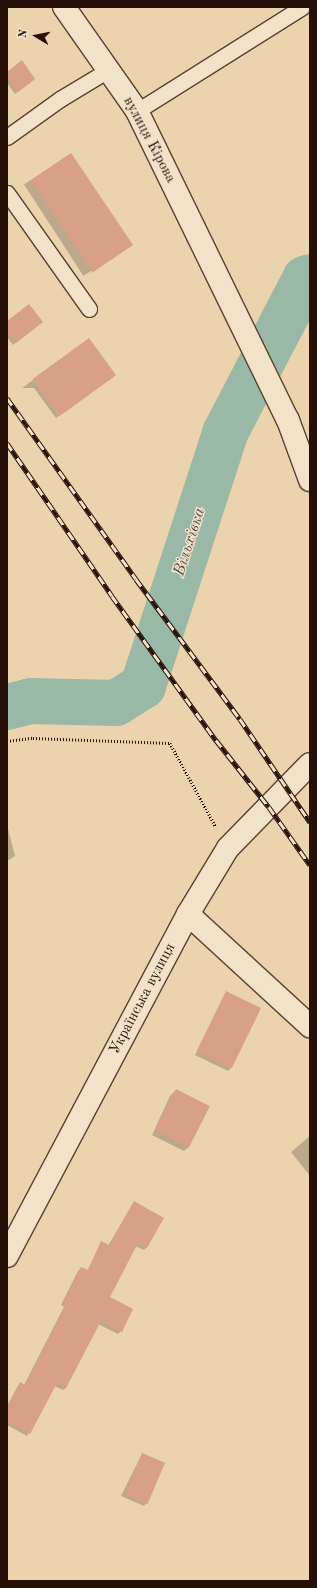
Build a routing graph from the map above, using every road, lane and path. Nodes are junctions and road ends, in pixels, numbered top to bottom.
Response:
1 (64, 7) edge
2 (302, 7) edge
3 (108, 70) junction
4 (137, 111) junction
5 (7, 136) edge
6 (7, 194) edge
7 (89, 309) dead end
8 (310, 480) edge
9 (7, 741) edge
10 (310, 764) edge
11 (220, 833) dead end
12 (188, 914) junction
13 (310, 1026) edge
14 (7, 1256) edge

1 - 3 street, вулиця Кірова
2 - 4 lane
3 - 4 street, вулиця Кірова
3 - 5 lane
4 - 8 street, вулиця Кірова
6 - 7 lane
9 - 11 path
10 - 12 street, Українська вулиця
12 - 13 street
12 - 14 street, Українська вулиця

